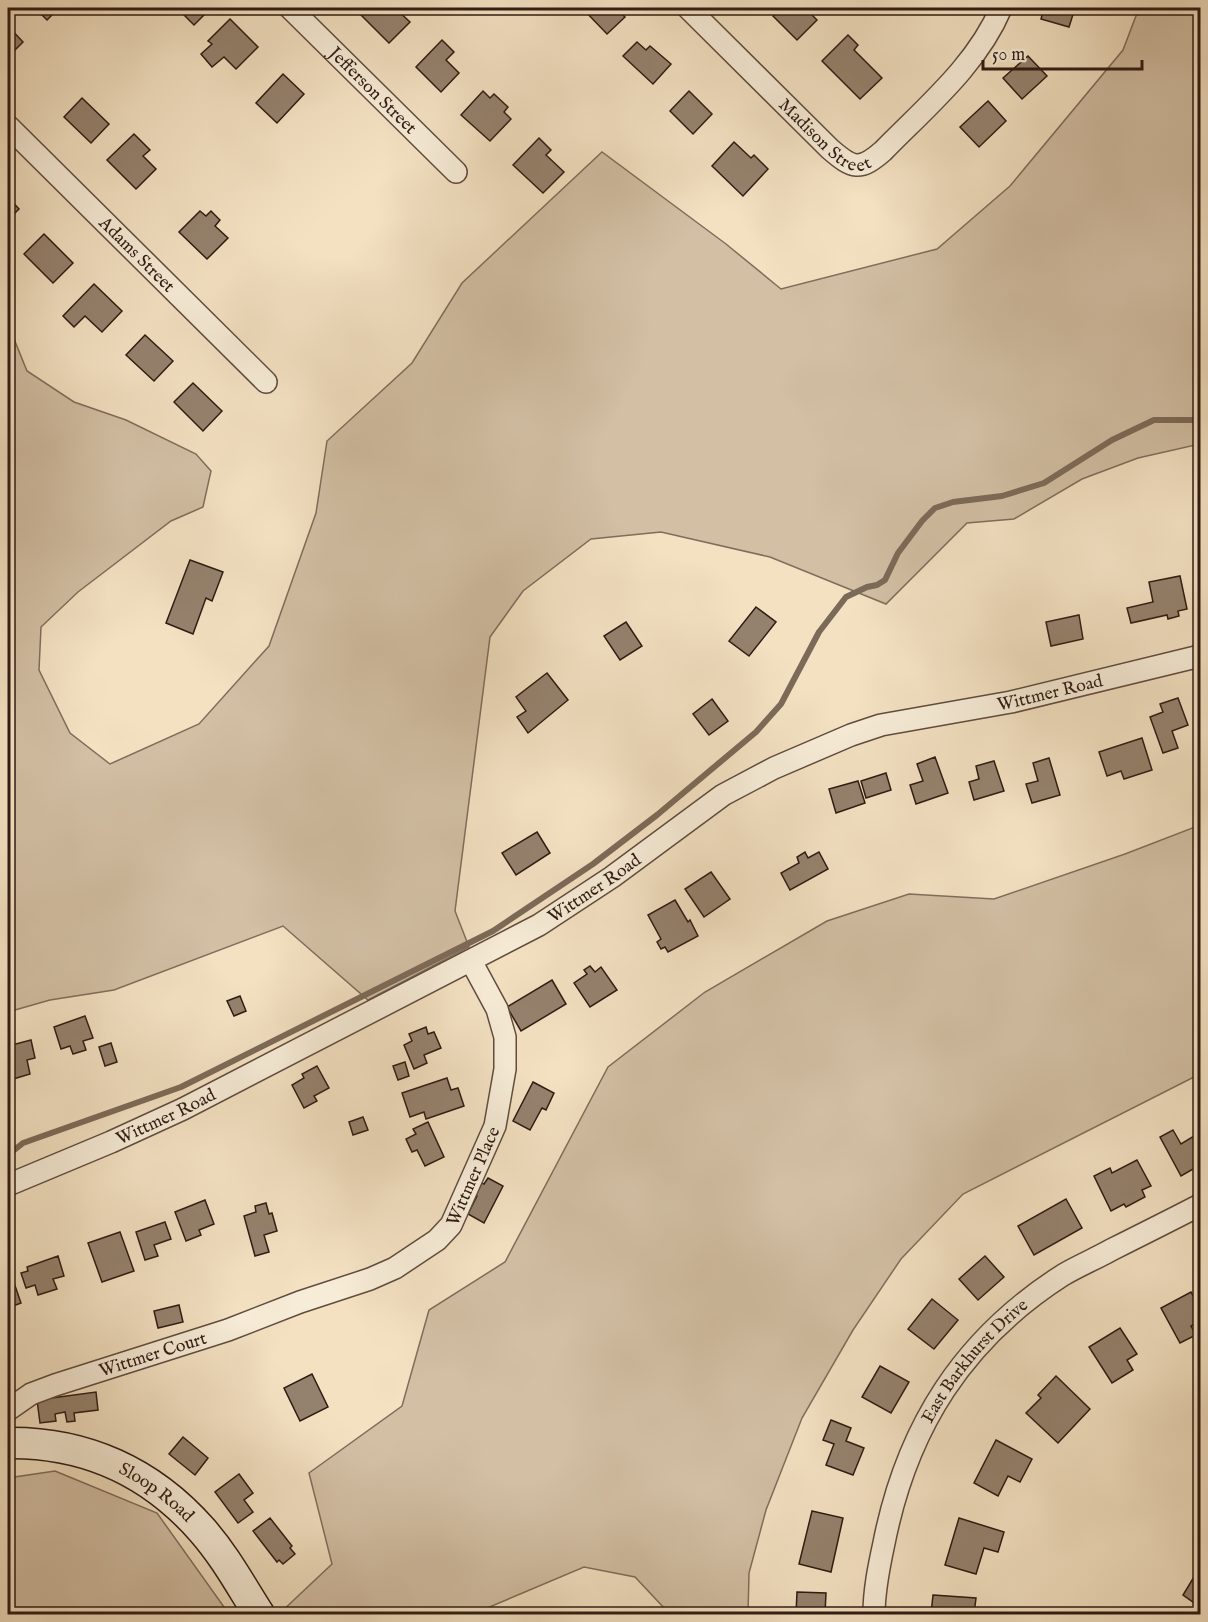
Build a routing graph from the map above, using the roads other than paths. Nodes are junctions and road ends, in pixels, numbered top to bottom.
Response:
1 (290, 8) edge
2 (688, 8) edge
3 (1001, 8) edge
4 (8, 126) edge
5 (456, 172) dead end
6 (266, 382) dead end
7 (1200, 656) edge
8 (471, 961) junction
9 (8, 1185) edge
10 (1200, 1205) edge
11 (300, 1302) joint
12 (8, 1410) edge
13 (8, 1443) edge
14 (259, 1614) edge
15 (873, 1614) edge

1 - 5 street, Jefferson Street
2 - 3 street, Madison Street
4 - 6 street, Adams Street
7 - 8 street, Wittmer Road
8 - 9 street, Wittmer Road
8 - 11 street, Wittmer Place
10 - 15 street, East Barkhurst Drive
11 - 12 street, Wittmer Court
13 - 14 street, Sloop Road

